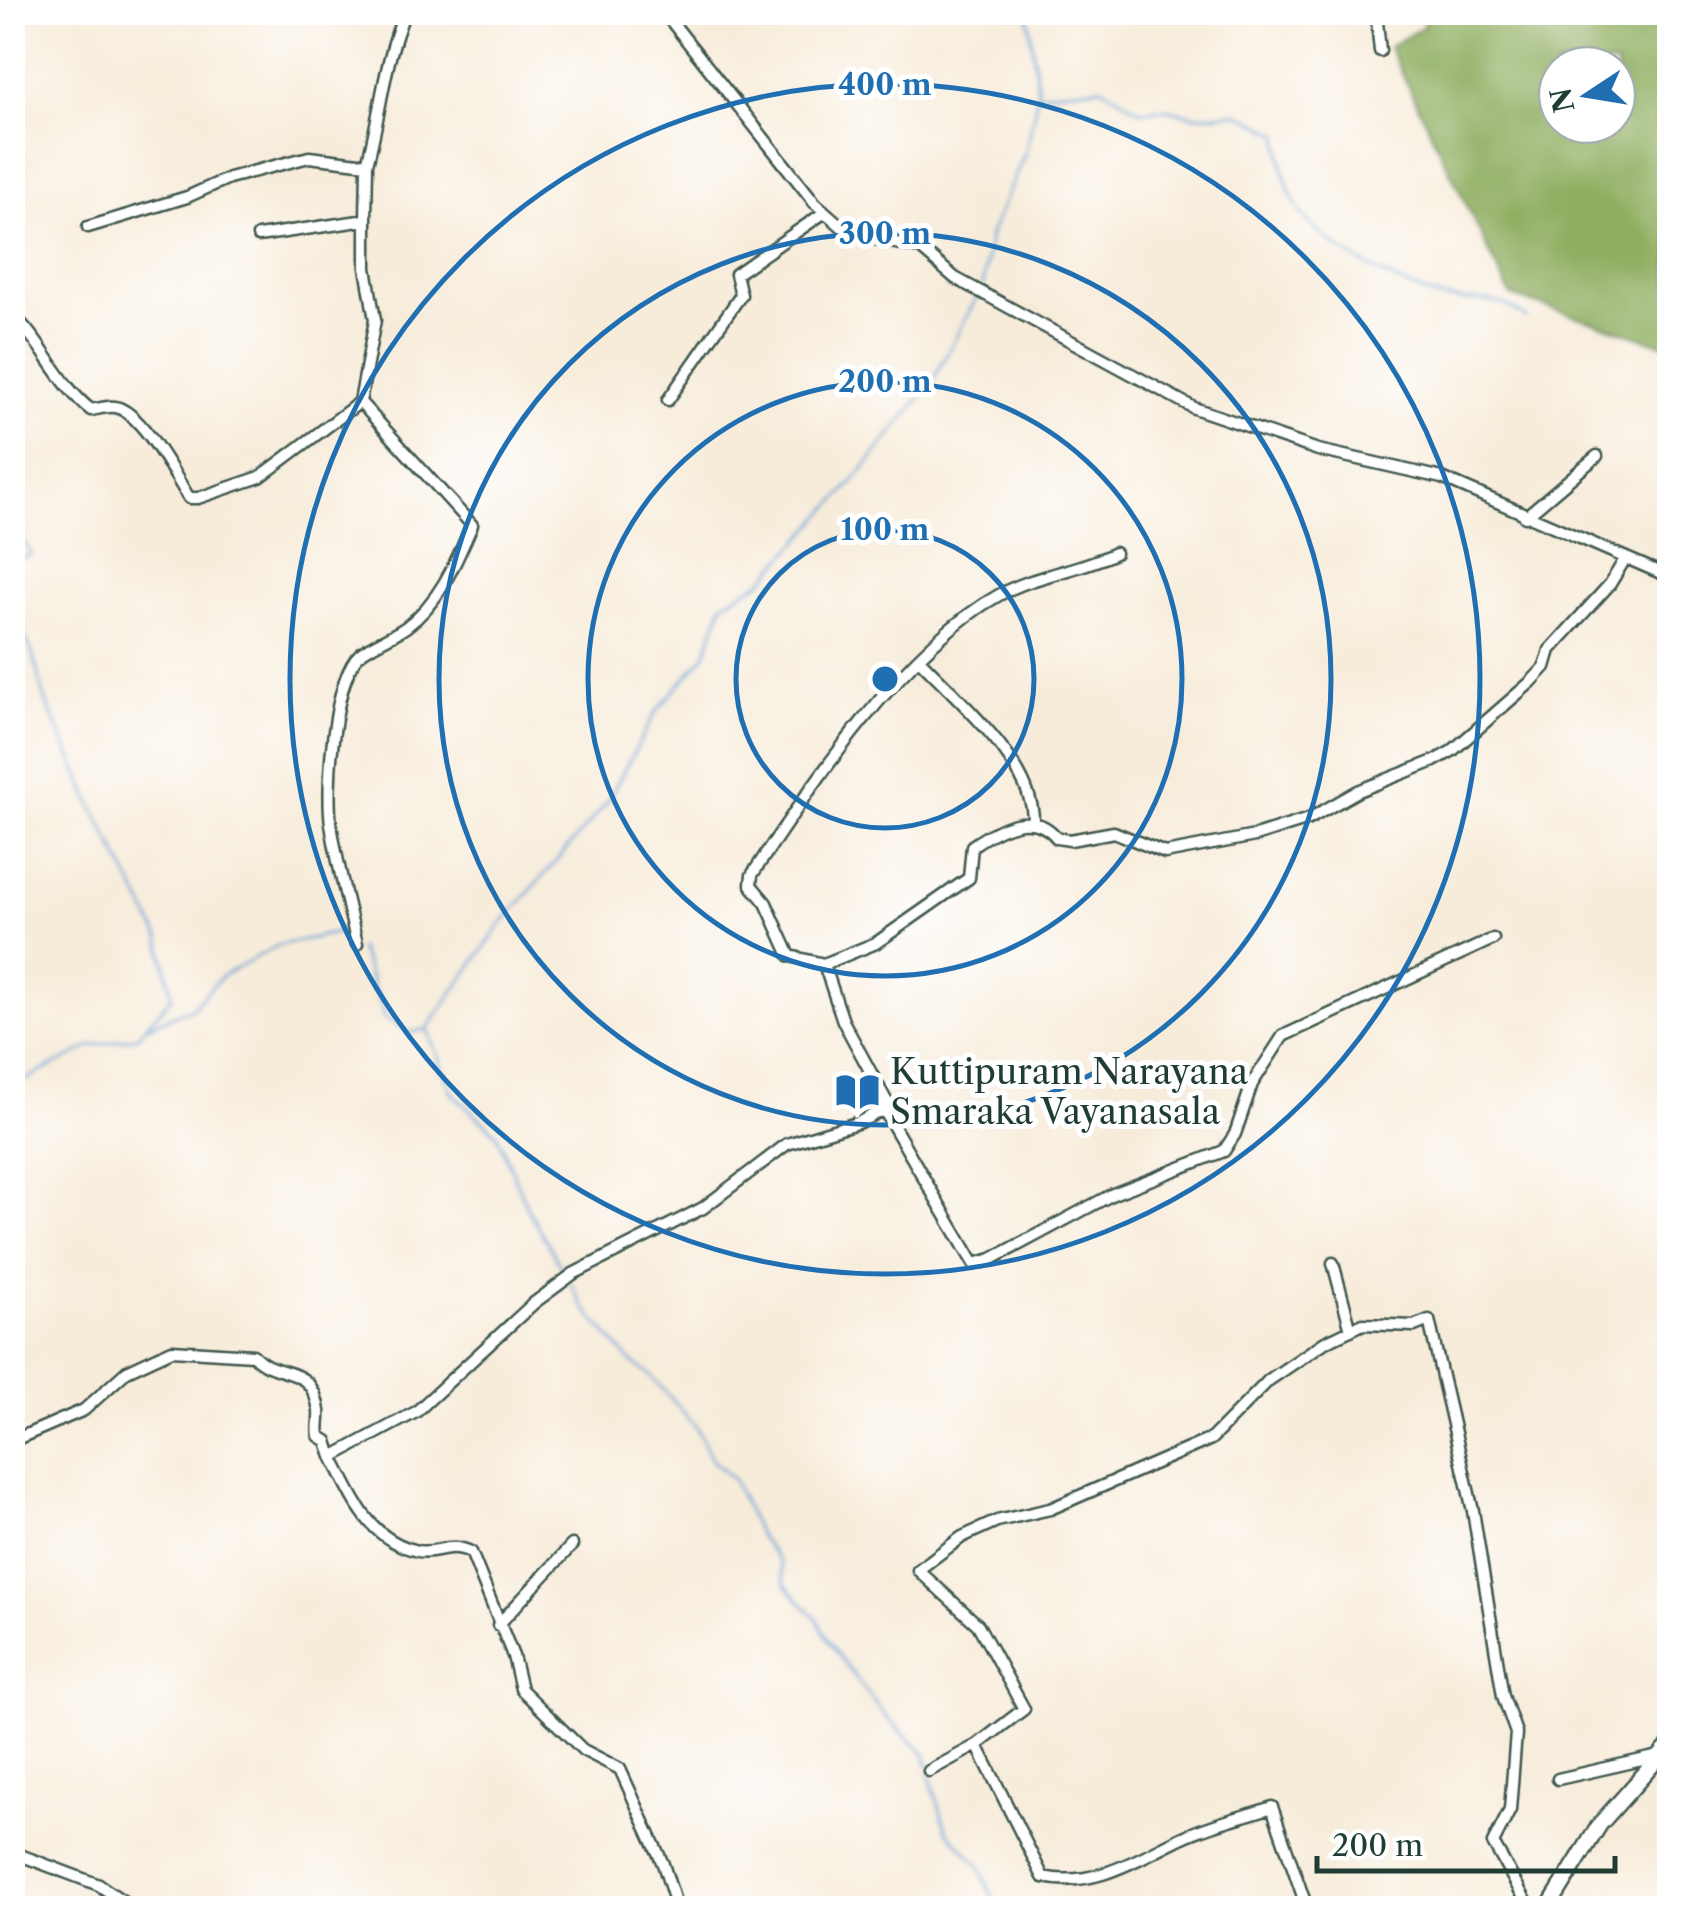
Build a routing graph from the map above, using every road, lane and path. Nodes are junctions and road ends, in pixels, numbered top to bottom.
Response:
1 (405, 12) edge
2 (664, 12) edge
3 (1376, 12) edge
4 (1380, 51) dead end
5 (367, 164) junction
6 (825, 212) junction
7 (366, 220) junction
8 (88, 227) dead end
9 (258, 236) dead end
10 (12, 314) edge
11 (668, 400) dead end
12 (360, 402) junction
13 (1597, 456) dead end
14 (1525, 517) junction
15 (1115, 553) dead end
16 (1627, 560) junction
17 (1670, 577) edge
18 (920, 660) junction
19 (1034, 821) junction
20 (1492, 939) dead end
21 (357, 944) dead end
22 (824, 964) junction
23 (884, 1110) junction
24 (1333, 1263) dead end
25 (1350, 1330) junction
26 (12, 1441) edge
27 (332, 1456) junction
28 (572, 1545) dead end
29 (498, 1625) junction
30 (977, 1744) junction
31 (1670, 1745) edge
32 (1656, 1756) junction
33 (929, 1771) dead end
34 (1558, 1779) dead end
35 (12, 1852) edge
36 (133, 1908) edge
37 (677, 1908) edge
38 (1307, 1908) edge
39 (1530, 1908) edge
40 (1548, 1908) edge

1 - 5 street
2 - 6 street
3 - 4 street
5 - 7 street
5 - 8 street
6 - 11 street
6 - 14 street
7 - 9 street
7 - 12 street
10 - 12 street
12 - 21 street
13 - 14 street
14 - 16 street
15 - 18 street
16 - 17 street
16 - 19 street
18 - 19 street
18 - 22 street
19 - 22 street
20 - 23 street
22 - 23 street
23 - 27 street
24 - 25 street
25 - 30 street
25 - 39 street
26 - 27 street
27 - 29 street
28 - 29 street
29 - 37 street
30 - 33 street
30 - 38 street
31 - 32 main road
32 - 34 street
32 - 40 main road
35 - 36 street

